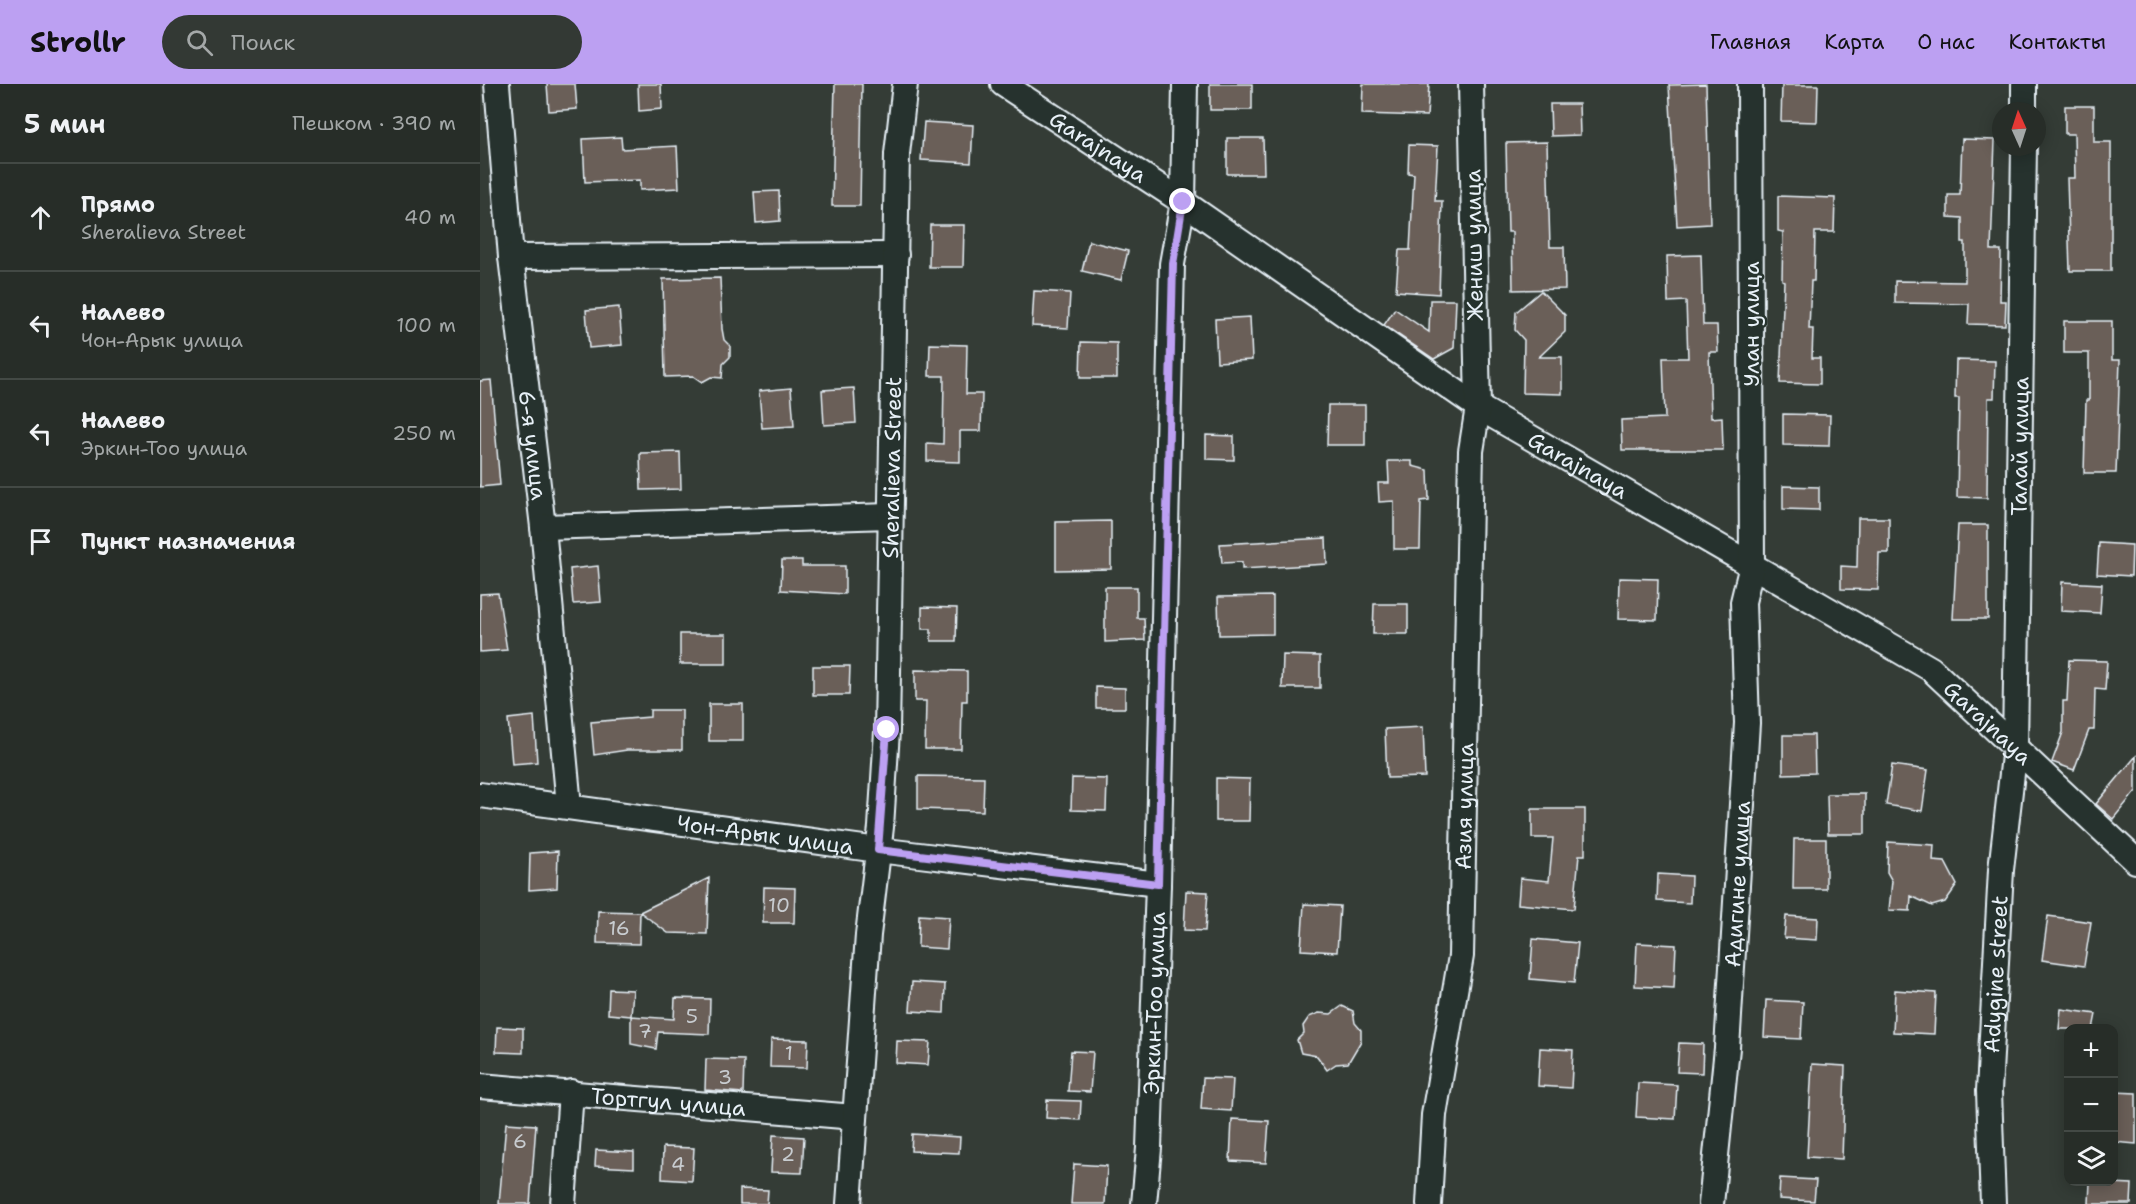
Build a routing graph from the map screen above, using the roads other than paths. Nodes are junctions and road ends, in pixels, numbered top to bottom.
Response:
1 (497, 84) edge
2 (905, 84) edge
3 (1004, 84) edge
4 (1185, 84) edge
5 (1471, 84) edge
6 (1750, 84) edge
7 (2024, 84) edge
8 (2024, 102) edge
9 (2024, 156) edge
10 (1183, 202) junction
11 (896, 255) junction
12 (511, 256) junction
13 (1478, 407) junction
14 (890, 516) junction
15 (543, 527) junction
16 (1752, 565) junction
17 (2015, 747) junction
18 (480, 795) edge
19 (569, 806) junction
20 (878, 850) junction
21 (2136, 861) edge
22 (1158, 884) junction
23 (480, 1086) edge
24 (571, 1092) junction
25 (855, 1117) junction
26 (563, 1204) edge
27 (849, 1204) edge
28 (1144, 1204) edge
29 (1429, 1204) edge
30 (1711, 1204) edge
31 (1993, 1204) edge

1 - 12 street, 6-я улица
2 - 11 street, Sheralieva Street
3 - 10 street, Garajnaya
4 - 10 street, Эркин-Тоо улица
5 - 13 street, Жениш улица
6 - 16 street, Улан улица
7 - 8 street
9 - 17 street, Талай улица
10 - 13 street, Garajnaya
10 - 22 street, Эркин-Тоо улица
11 - 12 street
11 - 14 street, Sheralieva Street
12 - 15 street, 6-я улица
13 - 16 street, Garajnaya
13 - 29 street, Азия улица
14 - 15 street
14 - 20 street, Sheralieva Street
15 - 19 street, 6-я улица
16 - 17 street, Garajnaya
16 - 30 street, Адигине улица
17 - 21 street, Garajnaya
17 - 31 street, Adygine street
18 - 19 street, Чон-Арык улица
19 - 20 street, Чон-Арык улица
20 - 22 street, Чон-Арык улица
20 - 25 street, Sheralieva Street
22 - 28 street, Эркин-Тоо улица
23 - 24 street, Тортгул улица
24 - 25 street, Тортгул улица
24 - 26 street
25 - 27 street, Sheralieva Street

